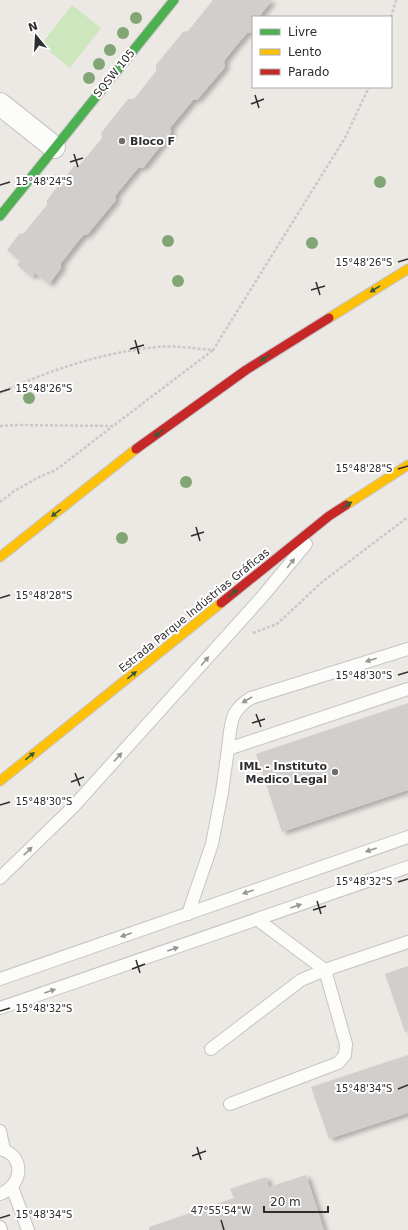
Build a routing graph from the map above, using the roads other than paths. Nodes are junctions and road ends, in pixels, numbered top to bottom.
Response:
1 (174, 0) edge
2 (0, 104) edge
3 (54, 147) junction
4 (0, 216) edge
5 (408, 268) edge
6 (408, 465) edge
7 (329, 516) junction
8 (0, 556) edge
9 (408, 649) edge
10 (408, 688) edge
11 (228, 748) junction
12 (0, 781) edge
13 (408, 837) edge
14 (408, 867) edge
15 (0, 878) edge
16 (188, 914) junction
17 (258, 920) junction
18 (408, 942) edge
19 (324, 970) junction
20 (0, 979) edge
21 (0, 1008) edge
22 (210, 1049) dead end
23 (230, 1104) dead end
24 (0, 1131) edge
25 (2, 1149) edge
26 (12, 1188) junction
27 (0, 1194) edge
28 (0, 1227) edge
29 (1, 1230) edge
30 (28, 1230) edge

1 - 3 main road, SQSW 105
2 - 3 street
3 - 4 main road, SQSW 105
5 -> 8 main road
7 -> 6 main road, Estrada Parque Indústrias Gráficas
12 -> 7 main road, Estrada Parque Indústrias Gráficas
15 -> 7 lane
9 -> 11 lane
10 - 11 lane
11 - 16 lane
13 -> 16 lane
17 -> 14 lane
16 -> 20 lane
17 - 19 lane
21 -> 17 lane
18 - 19 lane
19 - 22 lane
19 - 23 lane
24 - 25 lane
25 - 26 lane
26 - 27 lane
26 - 30 lane
28 - 29 lane

